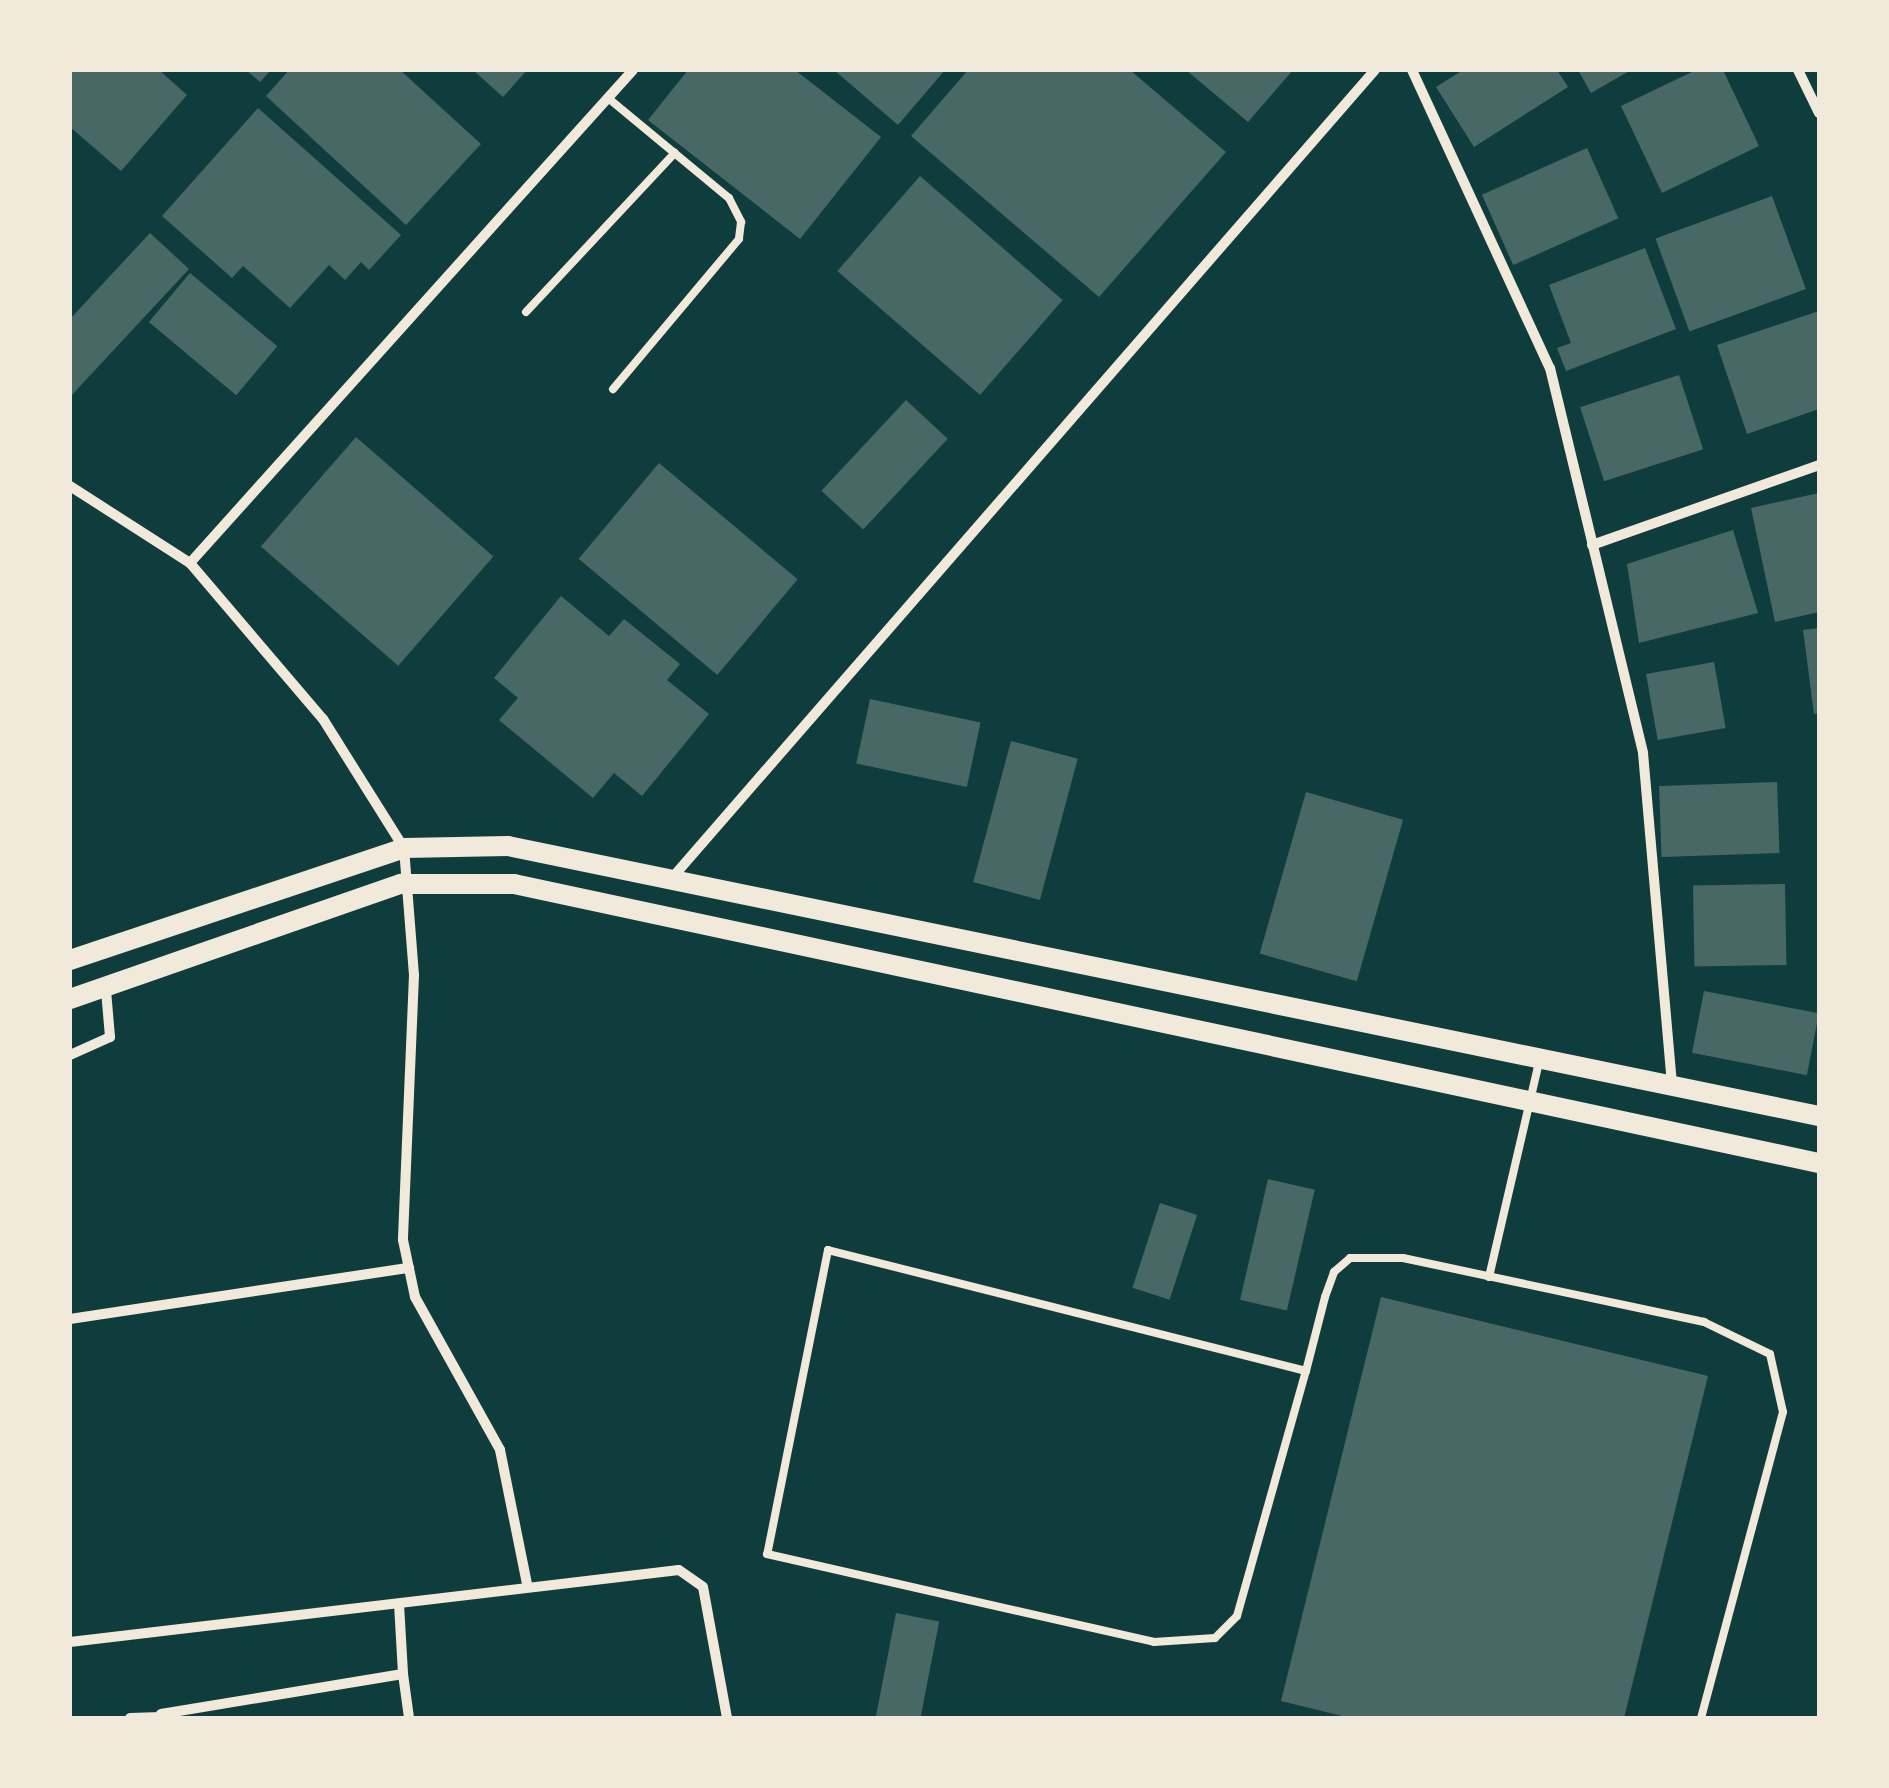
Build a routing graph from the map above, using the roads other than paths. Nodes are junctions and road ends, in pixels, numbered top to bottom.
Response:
1 (634, 70) edge
2 (1375, 70) edge
3 (1412, 70) edge
4 (1798, 70) edge
5 (608, 98) junction
6 (1819, 114) edge
7 (675, 153) junction
8 (526, 312) dead end
9 (613, 390) dead end
10 (1819, 465) edge
11 (70, 486) edge
12 (1592, 546) junction
13 (190, 564) junction
14 (404, 848) junction
15 (672, 878) junction
16 (401, 884) junction
17 (70, 960) edge
18 (106, 990) junction
19 (70, 999) edge
20 (70, 1055) edge
21 (1541, 1055) junction
22 (1672, 1082) junction
23 (1532, 1099) junction
24 (1819, 1116) edge
25 (1819, 1163) edge
26 (409, 1268) junction
27 (1490, 1277) junction
28 (70, 1319) edge
29 (1306, 1371) junction
30 (527, 1584) junction
31 (399, 1604) junction
32 (70, 1642) edge
33 (404, 1674) junction
34 (161, 1716) edge
35 (130, 1718) edge
36 (409, 1718) edge
37 (727, 1718) edge
38 (1700, 1718) edge

1 - 5 street
2 - 15 street
3 - 12 street
4 - 6 street
5 - 7 lane
5 - 13 street
7 - 8 lane
7 - 9 lane
10 - 12 street
11 - 13 street
12 - 22 street
13 - 14 street
14 - 15 main road
14 - 16 street
14 - 17 main road
15 - 21 main road
16 - 18 main road
16 - 23 main road
16 - 26 street
18 - 19 main road
18 - 20 street
21 - 22 main road
21 - 23 lane
22 - 24 main road
23 - 25 main road
23 - 27 lane
26 - 28 street
26 - 30 street
27 - 29 lane
27 - 38 lane
29 - 29 lane
30 - 31 street
30 - 37 street
31 - 32 street
31 - 33 street
33 - 34 street
33 - 36 street
34 - 35 street

